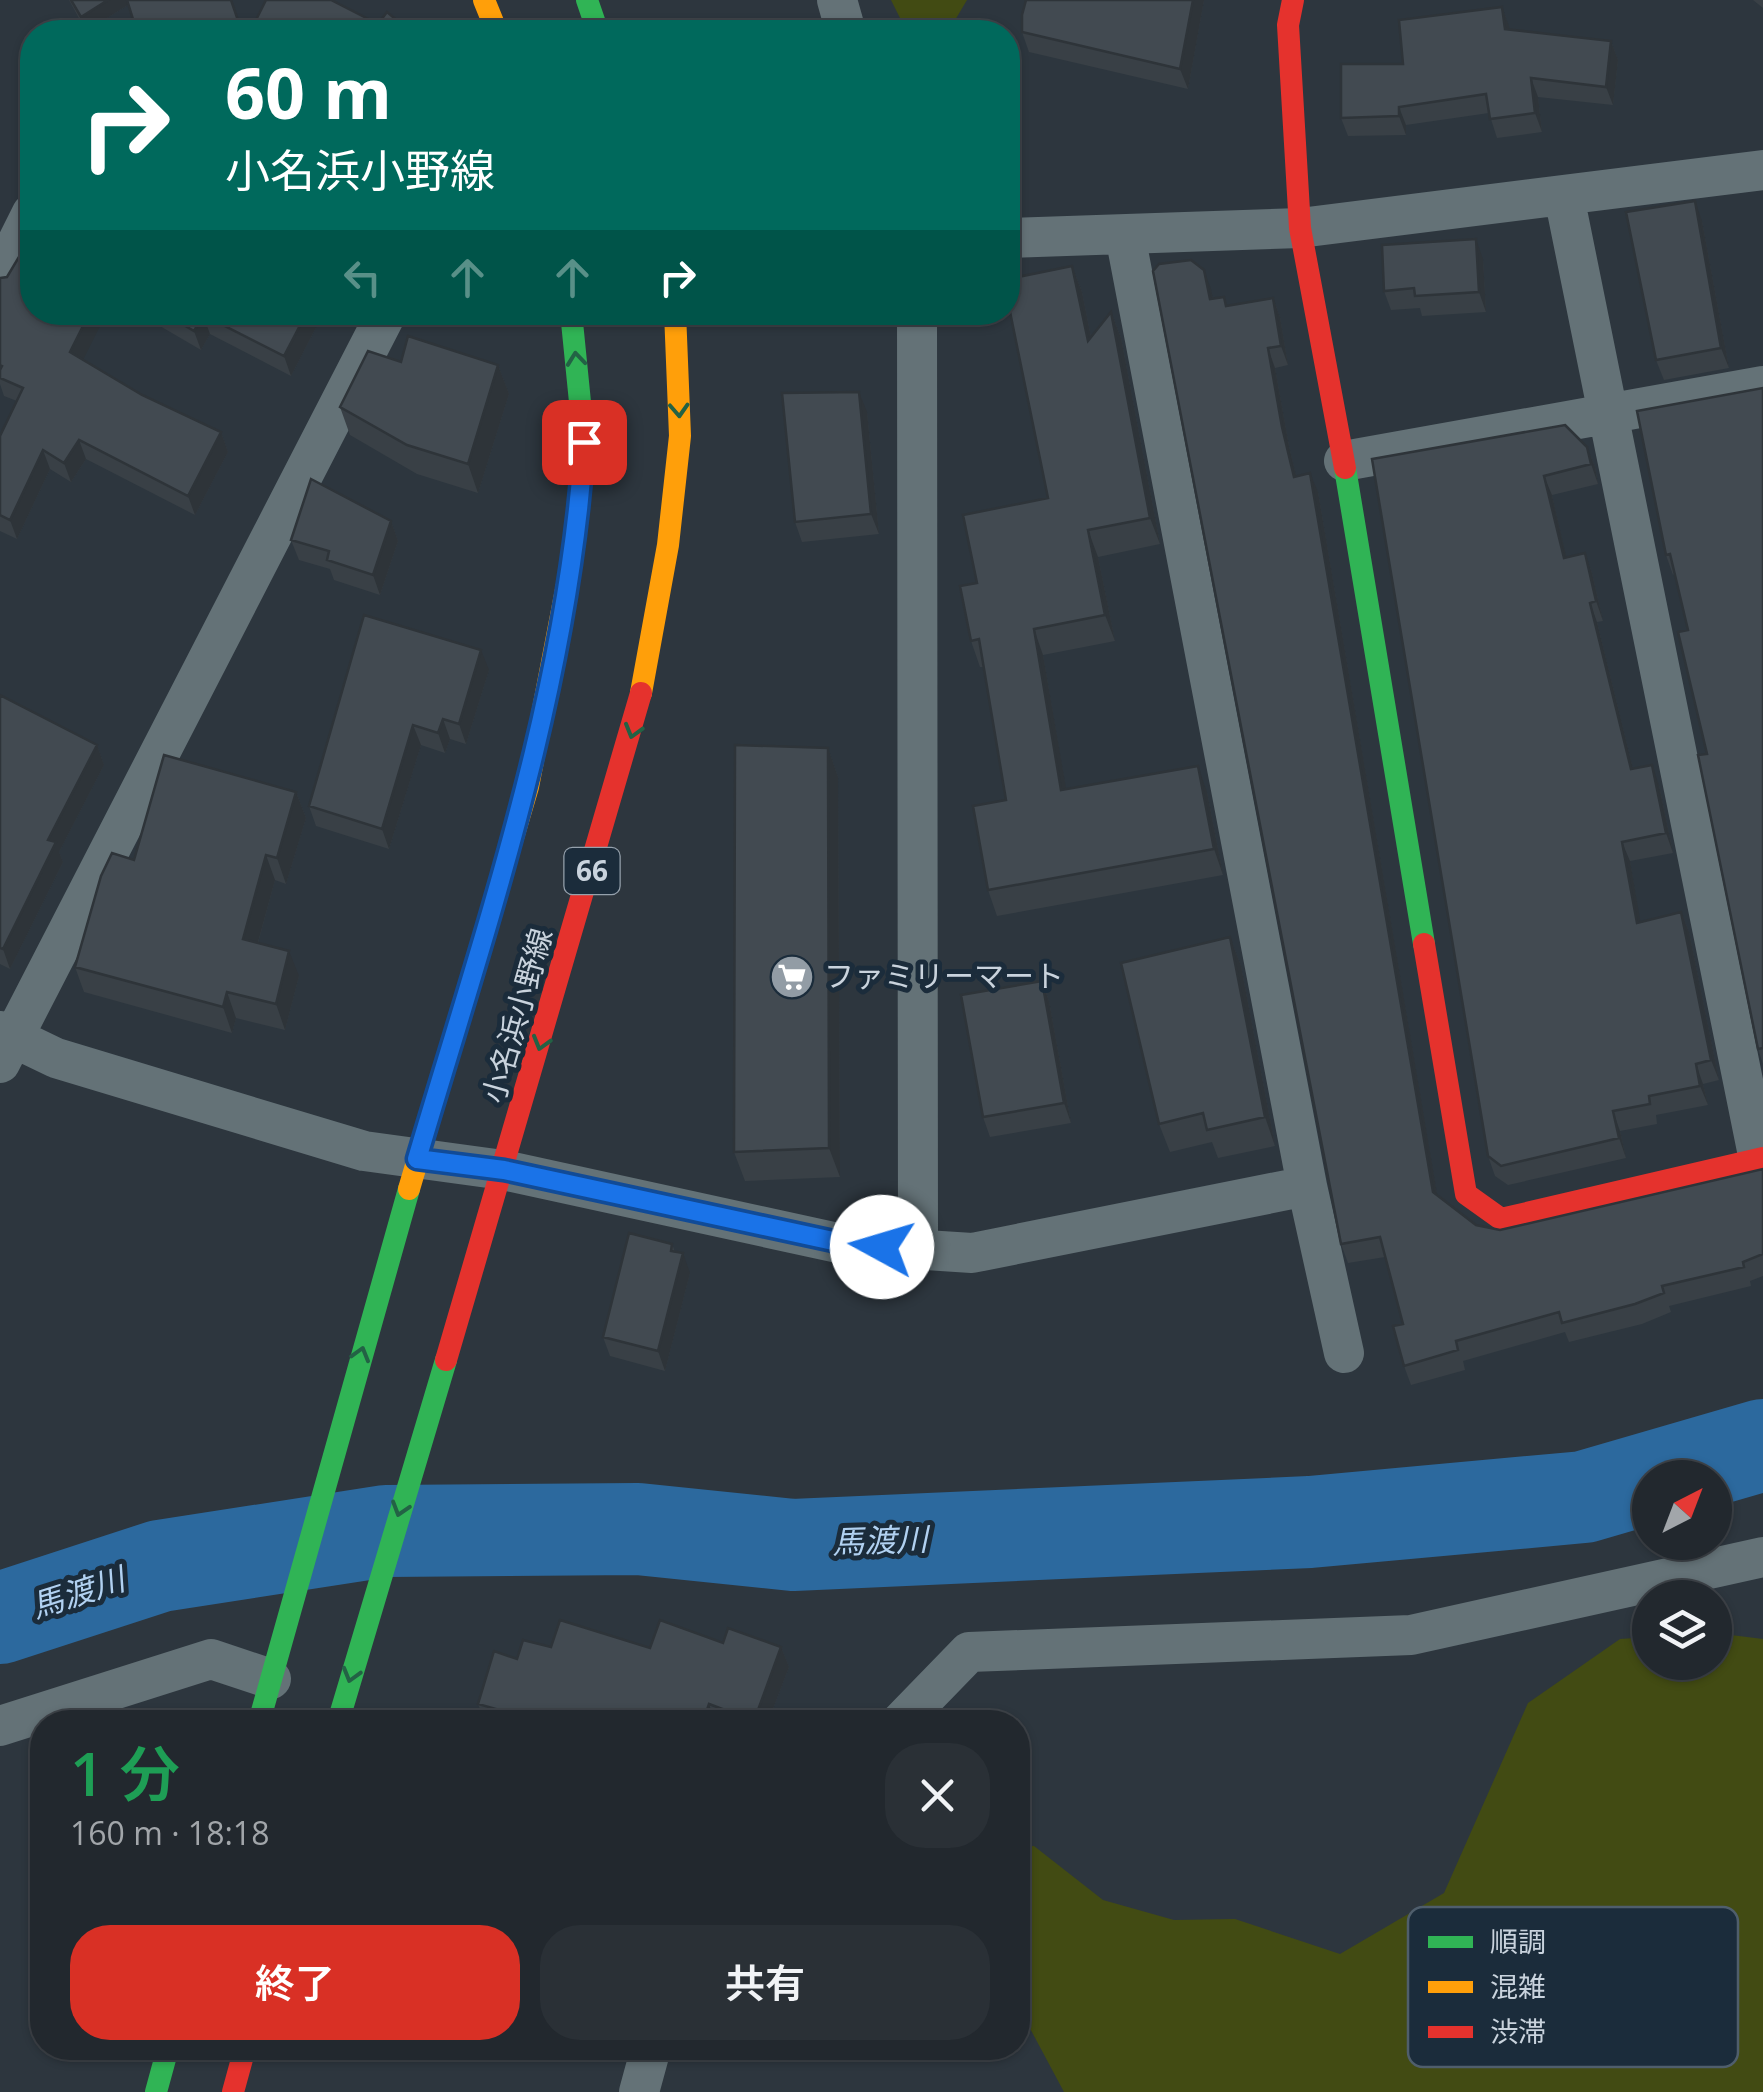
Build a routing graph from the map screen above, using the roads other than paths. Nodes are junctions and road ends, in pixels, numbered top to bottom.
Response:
1 (1293, 0) edge
2 (1763, 170) edge
3 (1564, 196) junction
4 (1300, 228) junction
5 (1125, 235) junction
6 (20, 236) edge
7 (1020, 238) edge
8 (0, 277) edge
9 (379, 325) edge
10 (572, 325) edge
11 (676, 325) edge
12 (917, 325) edge
13 (1763, 386) edge
14 (1610, 412) junction
15 (1344, 461) junction
16 (4, 1044) edge
17 (417, 1159) junction
18 (1761, 1159) edge
19 (504, 1170) junction
20 (1307, 1186) junction
21 (918, 1249) junction
22 (1344, 1352) dead end
23 (1763, 1558) edge
24 (276, 1661) junction
25 (51, 1710) edge
26 (262, 1710) edge
27 (341, 1710) edge
28 (913, 1710) edge
29 (30, 1717) edge
30 (0, 1726) edge
31 (165, 2060) edge
32 (242, 2060) edge
33 (648, 2060) edge
34 (156, 2092) edge
35 (233, 2092) edge
36 (639, 2092) edge

1 - 4 main road
2 - 3 street
3 - 4 street
3 - 14 street
4 - 5 street
4 - 15 main road
5 - 7 street
5 - 20 street
6 - 8 street
9 - 16 street
17 -> 10 main road, 小名浜小野線
11 -> 19 main road, 小名浜小野線 / 66
12 - 21 street
13 - 14 street
14 - 15 street
14 - 18 street
15 - 18 main road
16 - 17 street
17 - 19 street
24 -> 17 main road, 小名浜小野線
19 - 21 street
19 -> 27 main road, 小名浜小野線 / 66
20 - 21 street
20 - 22 street
23 - 28 street
24 - 25 street
24 - 26 main road, 小名浜小野線
29 - 30 street
31 - 34 main road
32 - 35 main road
33 - 36 street

